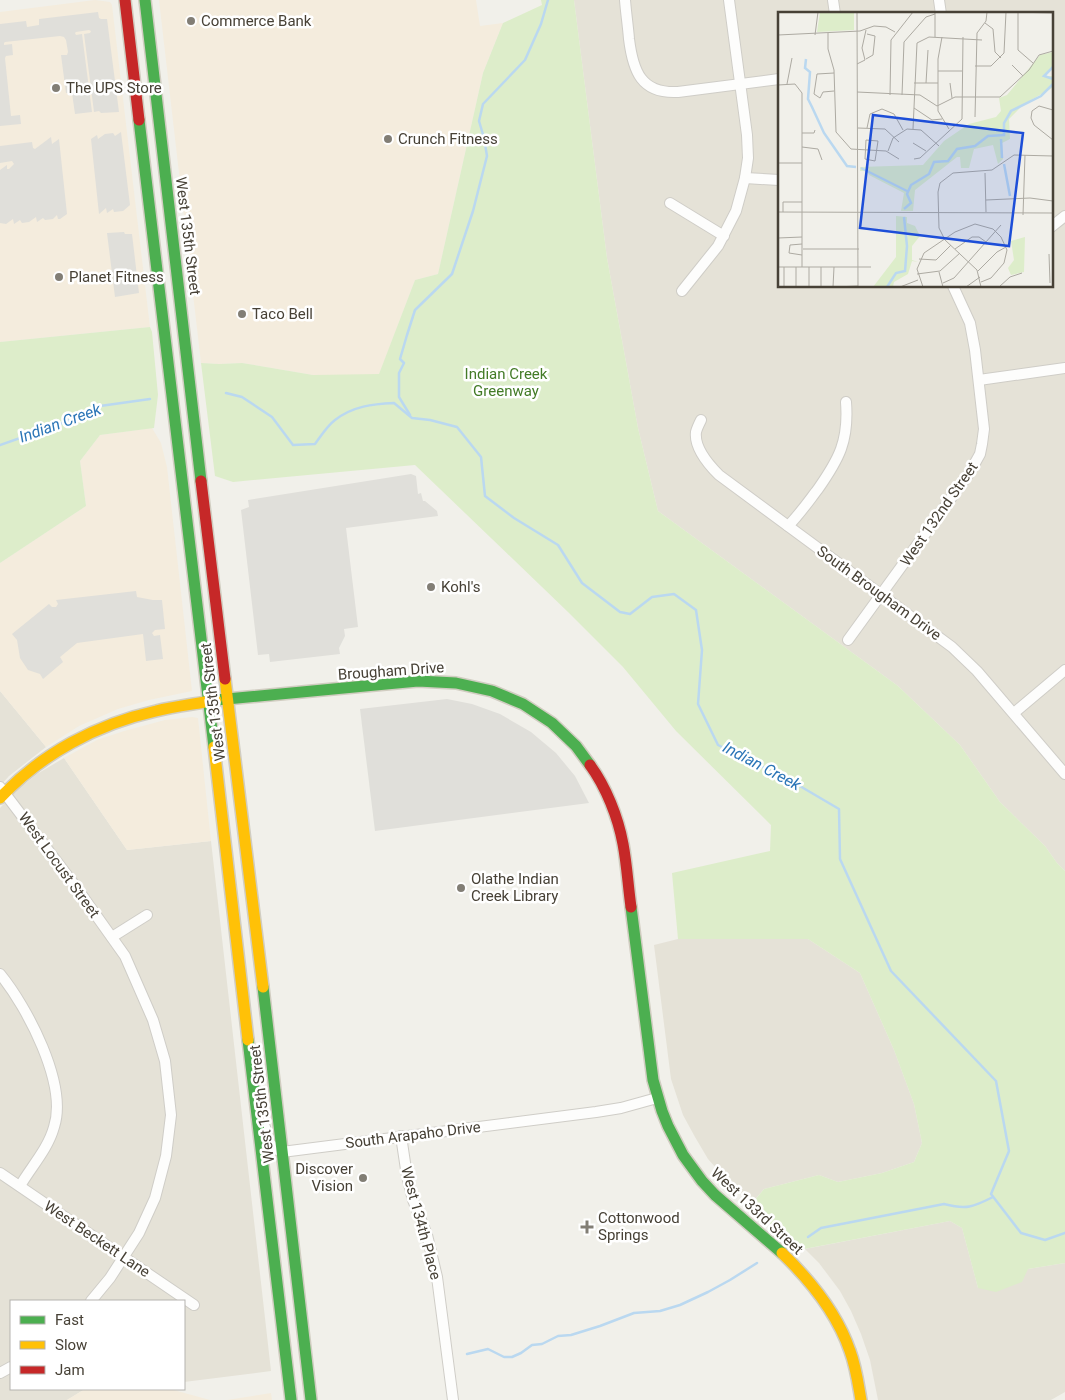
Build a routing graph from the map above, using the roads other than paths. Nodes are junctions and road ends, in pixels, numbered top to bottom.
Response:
1 (125, 0) edge
2 (145, 0) edge
3 (625, 0) edge
4 (730, 0) edge
5 (778, 79) edge
6 (740, 84) junction
7 (745, 178) junction
8 (778, 180) edge
9 (670, 203) dead end
10 (1065, 216) edge
11 (1052, 226) edge
12 (724, 236) junction
13 (955, 288) edge
14 (682, 291) dead end
15 (1065, 368) edge
16 (979, 380) junction
17 (846, 402) dead end
18 (701, 420) dead end
19 (788, 526) junction
20 (881, 594) junction
21 (848, 640) dead end
22 (1065, 670) edge
23 (227, 698) junction
24 (208, 702) junction
25 (1014, 713) junction
26 (1065, 774) edge
27 (2, 792) edge
28 (147, 915) dead end
29 (112, 937) junction
30 (637, 947) joint
31 (0, 974) edge
32 (248, 1048) junction
33 (657, 1098) junction
34 (401, 1136) junction
35 (282, 1152) junction
36 (0, 1173) edge
37 (20, 1186) junction
38 (124, 1257) junction
39 (92, 1300) edge
40 (194, 1305) dead end
41 (291, 1400) edge
42 (311, 1400) edge
43 (453, 1400) edge
44 (861, 1400) edge

1 - 24 main road, West 135th Street
2 - 23 main road, West 135th Street
3 - 6 street
4 - 6 street
5 - 6 street
6 - 7 street
7 - 8 street
7 - 12 street
9 - 12 street
10 - 11 street
12 - 14 street
13 - 16 street, West 132nd Street
15 - 16 street
16 - 20 street, West 132nd Street
17 - 19 street
18 - 19 street, South Brougham Drive
19 - 20 street, South Brougham Drive
20 - 21 street, West 132nd Street
20 - 25 street, South Brougham Drive
22 - 25 street
23 - 24 main road, Brougham Drive
23 - 30 main road, Brougham Drive
23 - 35 main road, West 135th Street
24 - 27 main road, Brougham Drive
24 - 32 main road, West 135th Street
25 - 26 street, South Brougham Drive
27 - 29 street, West Locust Street
28 - 29 street
29 - 38 street, West Locust Street
30 - 33 main road, West 133rd Street
31 - 37 street
32 - 35 street
32 - 41 main road, West 135th Street
33 - 34 street, South Arapaho Drive
33 - 44 main road, West 133rd Street
34 - 35 street, South Arapaho Drive
34 - 43 street, West 134th Place
35 - 42 main road, West 135th Street
36 - 37 street, West Beckett Lane
37 - 38 street, West Beckett Lane
38 - 39 street, West Locust Street
38 - 40 street, West Beckett Lane

